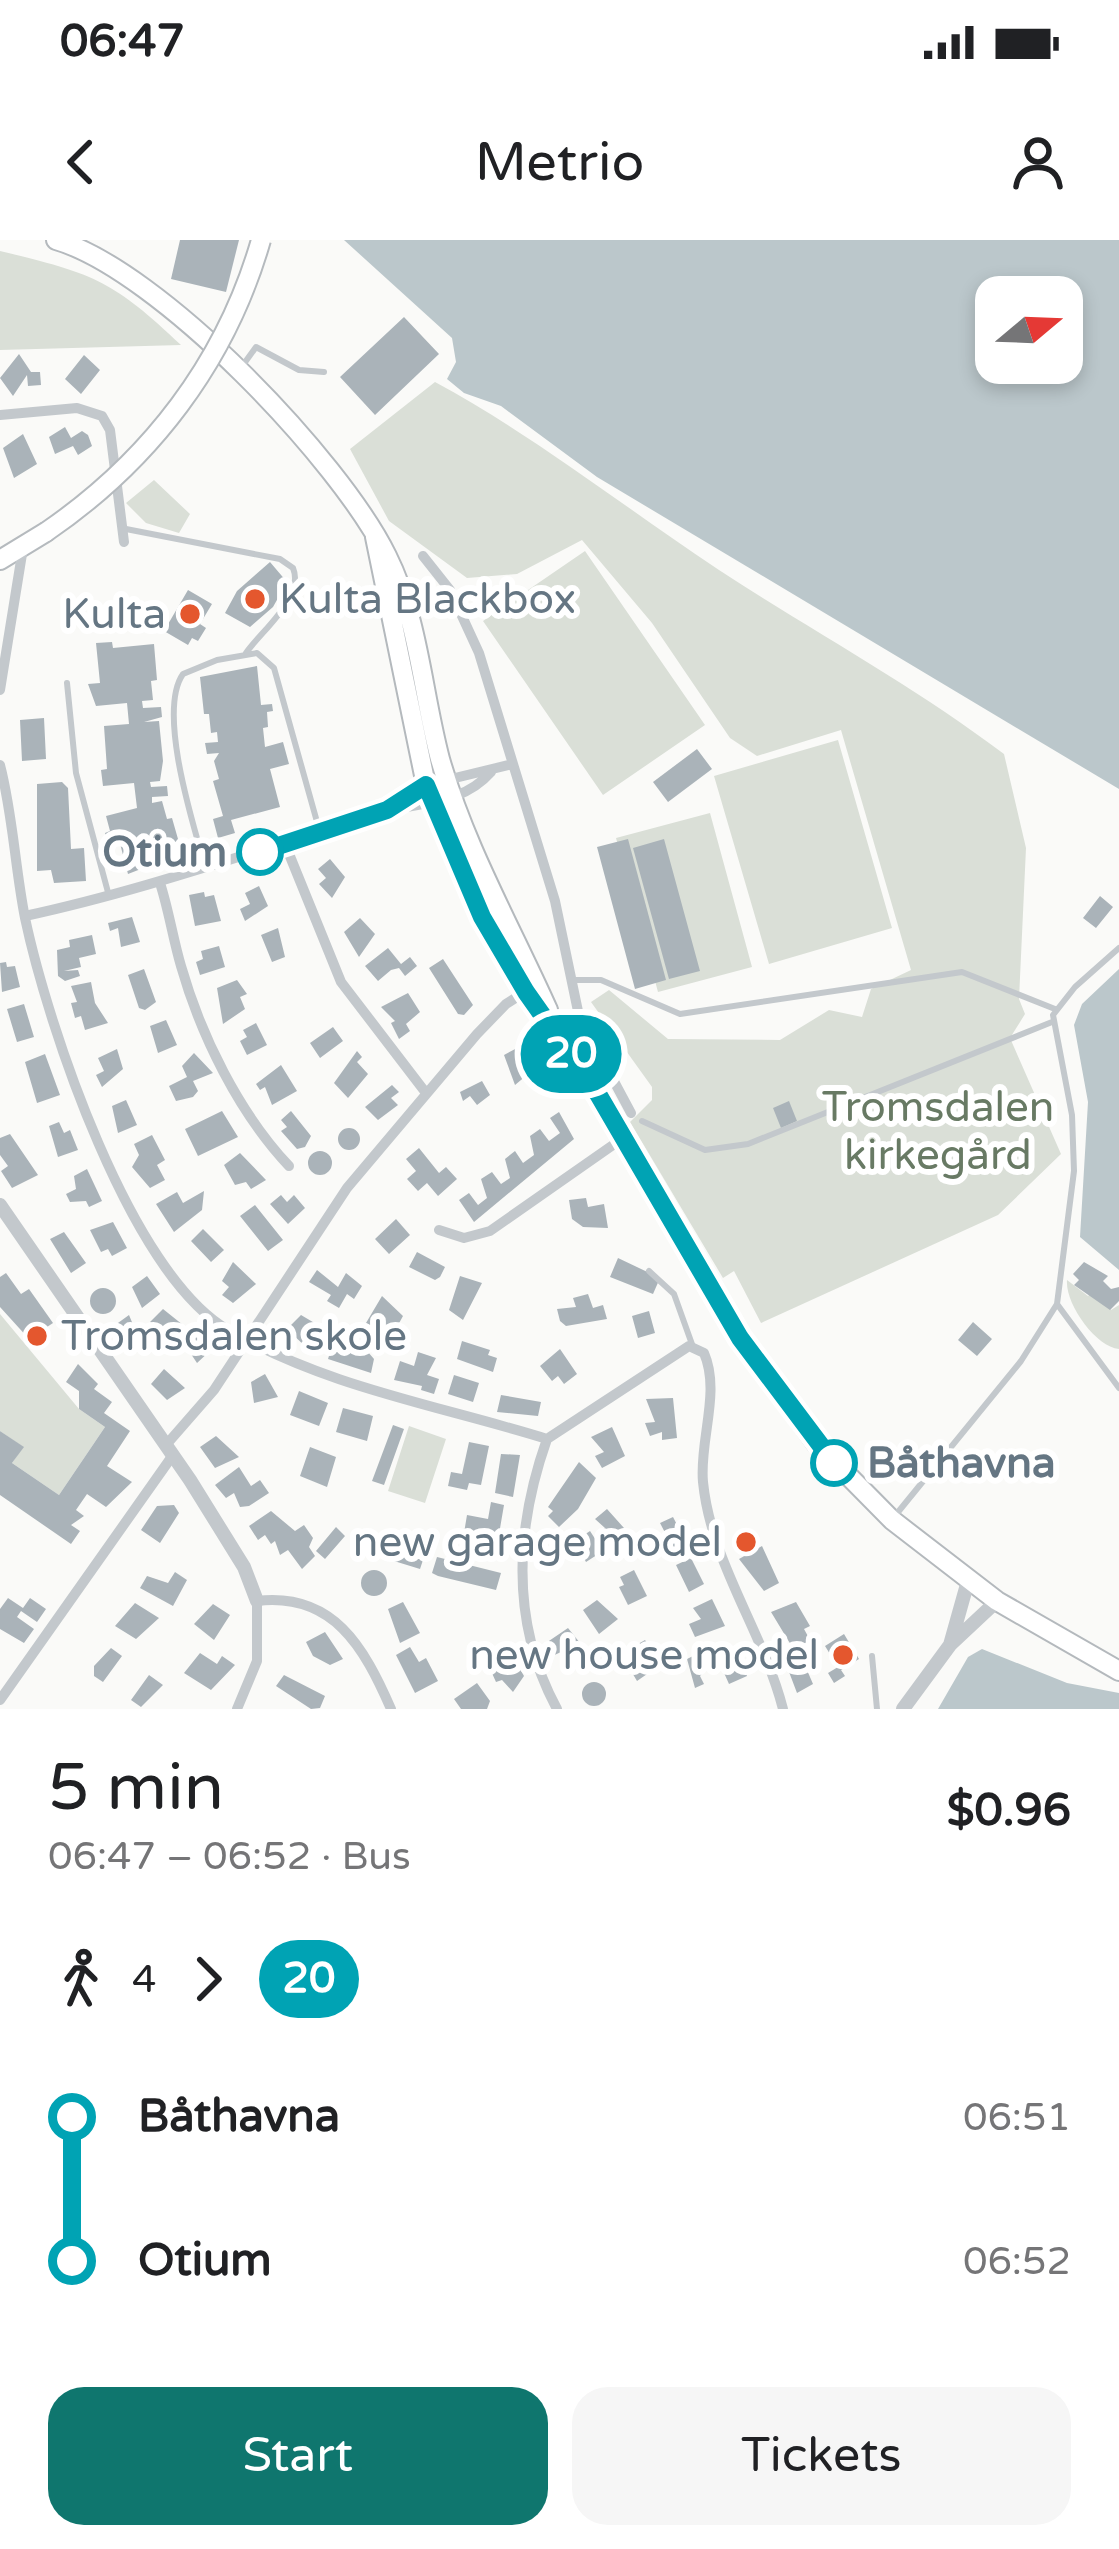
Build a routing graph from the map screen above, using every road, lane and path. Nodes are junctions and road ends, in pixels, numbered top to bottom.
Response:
1 (56, 240) edge
2 (261, 240) edge
3 (324, 372) dead end
4 (239, 374) junction
5 (0, 415) edge
6 (125, 536) joint
7 (375, 537) junction
8 (23, 548) junction
9 (423, 556) dead end
10 (0, 560) edge
11 (0, 594) edge
12 (8, 614) junction
13 (246, 653) junction
14 (1, 675) edge
15 (67, 682) dead end
16 (0, 690) edge
17 (513, 764) junction
18 (0, 765) edge
19 (491, 772) junction
20 (450, 788) junction
21 (429, 795) junction
22 (387, 810) junction
23 (320, 833) junction
24 (285, 844) junction
25 (206, 869) junction
26 (160, 883) junction
27 (110, 898) junction
28 (25, 916) junction
29 (1119, 948) edge
30 (571, 980) junction
31 (531, 987) junction
32 (1055, 1009) junction
33 (1052, 1022) junction
34 (426, 1093) junction
35 (636, 1117) joint
36 (623, 1138) junction
37 (289, 1166) dead end
38 (0, 1205) edge
39 (439, 1230) dead end
40 (649, 1271) dead end
41 (1058, 1304) junction
42 (244, 1338) junction
43 (693, 1347) junction
44 (1119, 1388) edge
45 (547, 1439) junction
46 (170, 1450) junction
47 (892, 1520) junction
48 (968, 1581) junction
49 (997, 1600) junction
50 (257, 1601) junction
51 (950, 1646) junction
52 (872, 1656) dead end
53 (1119, 1671) edge
54 (0, 1700) edge
55 (237, 1709) edge
56 (391, 1709) edge
57 (557, 1709) edge
58 (783, 1709) edge
59 (877, 1709) edge
60 (903, 1709) edge

1 - 4 main road
2 - 8 main road, bridge
3 - 4 lane
4 - 7 main road
5 - 6 street
6 - 13 lane
7 - 20 main road
7 - 21 main road
8 - 10 main road
8 - 12 street
9 - 17 street
11 - 12 street
12 - 14 street
13 - 23 lane
13 - 25 lane
14 - 16 street
15 - 27 lane
17 - 19 street
17 - 30 street
18 - 28 street
19 - 20 street
19 - 20 street
20 - 21 street
20 - 21 street
20 - 31 main road
21 - 22 street
21 - 22 street
21 - 31 main road
22 - 23 street
23 - 24 street
24 - 25 street
24 - 34 street
25 - 26 street
26 - 27 street
26 - 37 street
27 - 28 street
28 - 42 street
29 - 32 lane
30 - 32 lane
30 - 35 street
31 - 34 street
31 - 36 main road
32 - 33 lane
33 - 35 lane
33 - 41 lane
34 - 42 street
36 - 39 street
36 - 47 main road
38 - 46 street
40 - 43 lane
41 - 44 lane
41 - 47 lane
42 - 45 street
42 - 46 street
43 - 45 street
43 - 58 street
45 - 57 street
46 - 50 street
46 - 54 street
47 - 48 main road
48 - 49 main road
48 - 51 street
49 - 51 street
49 - 53 main road
50 - 55 street
50 - 56 street
51 - 60 street
52 - 59 lane

